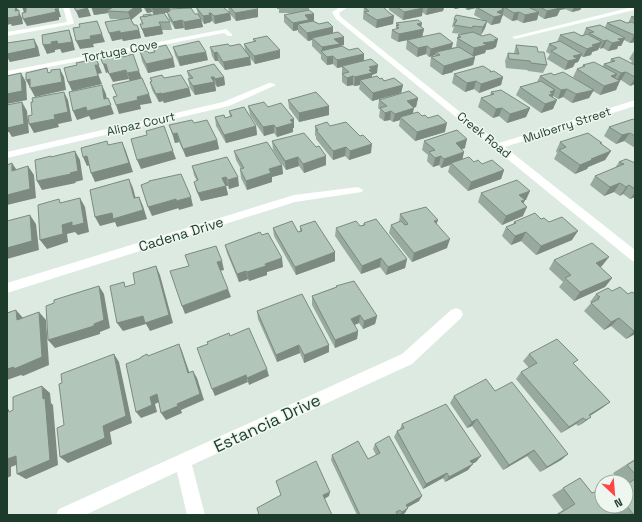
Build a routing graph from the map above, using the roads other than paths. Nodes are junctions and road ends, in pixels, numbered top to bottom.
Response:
1 (66, 7) edge
2 (345, 7) edge
3 (632, 9) edge
4 (7, 34) edge
5 (230, 35) dead end
6 (515, 37) dead end
7 (7, 72) edge
8 (272, 85) dead end
9 (634, 104) edge
10 (499, 146) junction
11 (7, 155) edge
12 (358, 190) dead end
13 (635, 257) edge
14 (7, 288) edge
15 (456, 314) dead end
16 (183, 462) junction
17 (65, 515) edge
18 (196, 515) edge

1 - 4 street
2 - 10 street, Creek Road
3 - 6 street
5 - 7 street, Tortuga Cove
8 - 11 street, Alipaz Court
9 - 10 street, Mulberry Street
10 - 13 street, Creek Road
12 - 14 street, Cadena Drive
15 - 16 street, Estancia Drive
16 - 17 street, Estancia Drive
16 - 18 street

